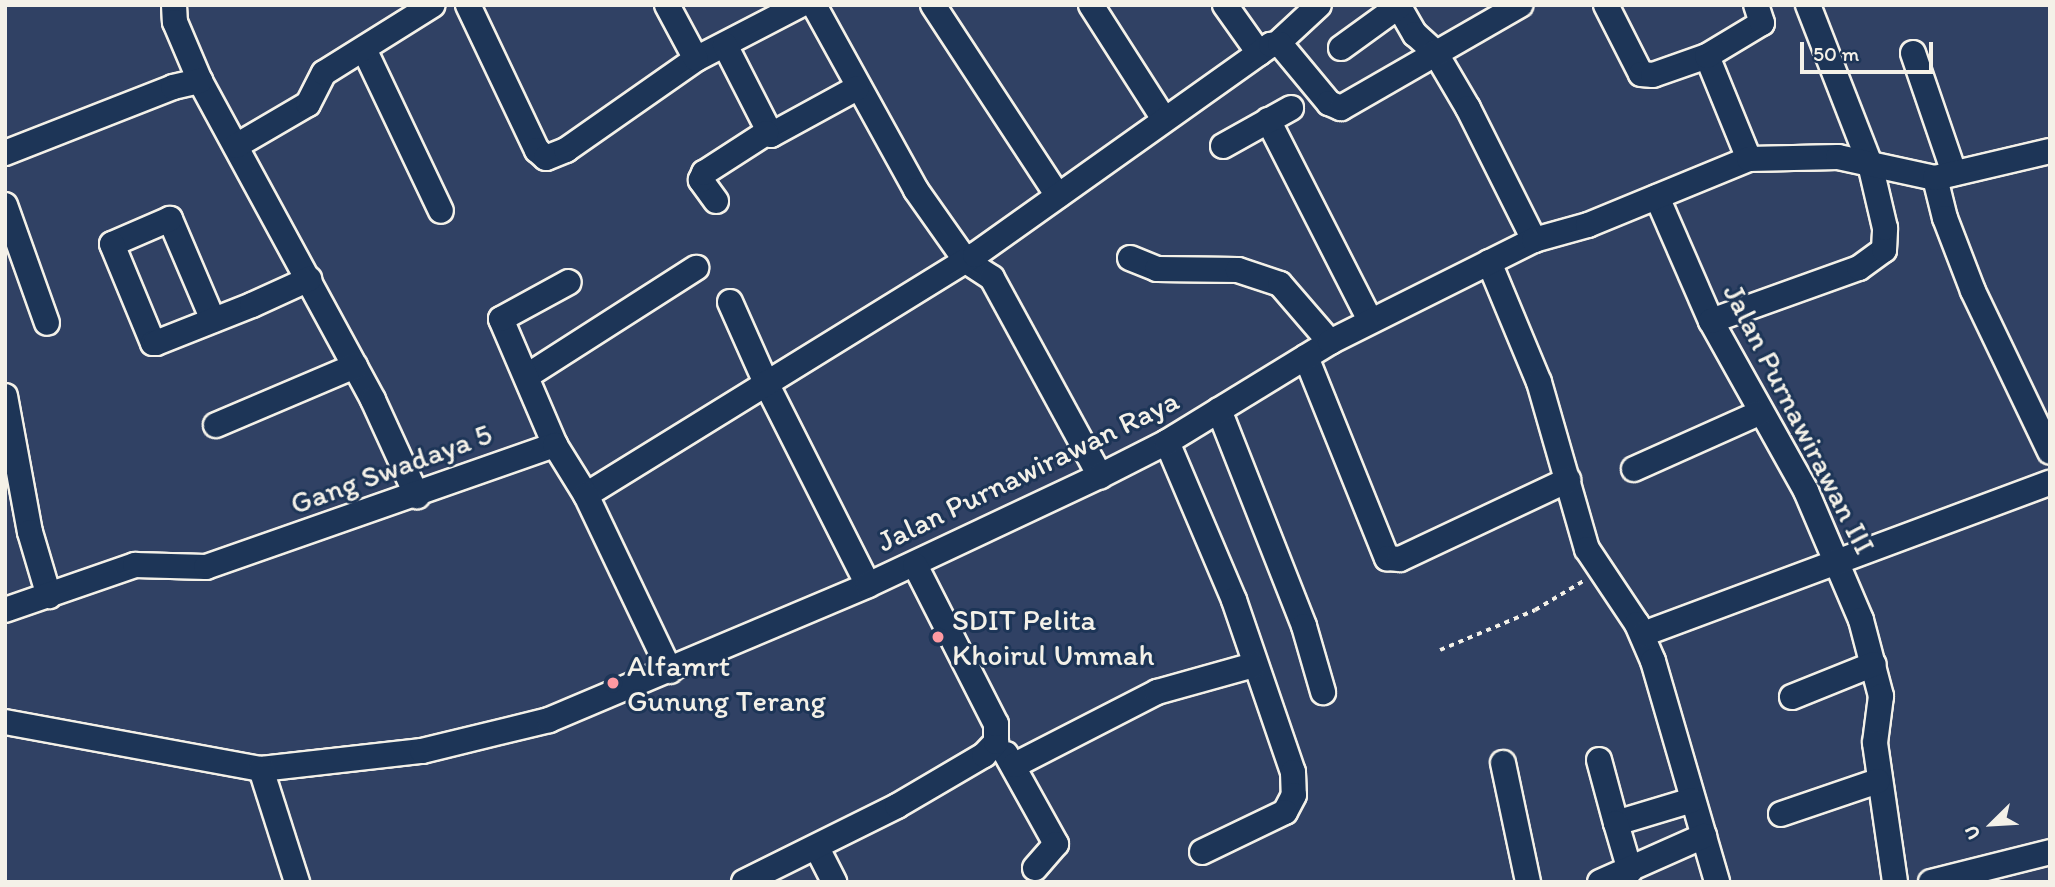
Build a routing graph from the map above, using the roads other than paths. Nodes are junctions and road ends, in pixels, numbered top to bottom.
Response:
1 (174, 5) edge
2 (467, 5) edge
3 (667, 5) edge
4 (800, 5) edge
5 (814, 5) edge
6 (933, 5) edge
7 (1091, 5) edge
8 (1225, 5) edge
9 (1319, 5) edge
10 (1520, 5) edge
11 (1606, 5) edge
12 (1756, 5) edge
13 (1808, 5) edge
14 (1398, 6) edge
15 (428, 7) edge
16 (725, 45) junction
17 (1341, 48) dead end
18 (364, 49) junction
19 (1268, 49) junction
20 (1435, 52) junction
21 (1913, 53) dead end
22 (1707, 56) junction
23 (696, 59) junction
24 (200, 81) junction
25 (857, 88) junction
26 (1291, 108) dead end
27 (1164, 119) junction
28 (1268, 120) junction
29 (766, 133) junction
30 (236, 146) junction
31 (1223, 146) dead end
32 (2050, 151) edge
33 (5, 153) edge
34 (1749, 159) junction
35 (1870, 164) junction
36 (1944, 175) junction
37 (1058, 196) junction
38 (1657, 197) junction
39 (716, 201) dead end
40 (5, 205) edge
41 (441, 211) dead end
42 (1534, 240) junction
43 (1130, 258) dead end
44 (966, 261) junction
45 (1489, 262) junction
46 (696, 268) dead end
47 (309, 279) junction
48 (569, 282) dead end
49 (730, 302) dead end
50 (213, 320) junction
51 (1370, 320) junction
52 (1711, 321) junction
53 (47, 323) dead end
54 (1330, 342) junction
55 (1306, 357) junction
56 (355, 366) junction
57 (527, 376) junction
58 (765, 383) junction
59 (5, 396) edge
60 (1219, 410) junction
61 (1759, 413) junction
62 (216, 425) dead end
63 (1167, 442) junction
64 (555, 445) junction
65 (2050, 452) edge
66 (1634, 469) dead end
67 (1100, 476) junction
68 (1568, 480) junction
69 (2050, 483) edge
70 (586, 495) junction
71 (417, 496) junction
72 (1840, 564) junction
73 (915, 565) junction
74 (868, 585) junction
75 (49, 596) junction
76 (5, 610) edge
77 (1643, 634) junction
78 (1874, 664) junction
79 (1254, 665) junction
80 (670, 671) junction
81 (1323, 692) dead end
82 (1792, 697) dead end
83 (5, 722) edge
84 (996, 743) junction
85 (1600, 760) dead end
86 (1503, 763) dead end
87 (1015, 765) junction
88 (261, 769) junction
89 (1878, 781) junction
90 (1692, 800) junction
91 (1781, 814) dead end
92 (1616, 822) junction
93 (1704, 836) junction
94 (817, 848) junction
95 (1202, 852) dead end
96 (2050, 852) edge
97 (1035, 868) dead end
98 (1630, 871) junction
99 (297, 882) edge
100 (744, 882) edge
101 (834, 882) edge
102 (1528, 882) edge
103 (1600, 882) edge
104 (1717, 882) edge
105 (1895, 882) edge
106 (1931, 882) edge

1 - 24 street
2 - 23 street
3 - 23 street
4 - 16 street
5 - 25 street
6 - 37 street
7 - 27 street
8 - 19 street
9 - 19 street
10 - 20 street
11 - 22 street
12 - 22 street
13 - 35 street
14 - 17 street
14 - 20 street
15 - 18 street
16 - 23 street
16 - 29 street
18 - 30 street
18 - 41 street
19 - 20 street
19 - 27 street
20 - 42 street
21 - 36 street
22 - 34 street
24 - 30 street
24 - 33 street
25 - 29 street
25 - 44 street
26 - 28 street
27 - 37 street
28 - 31 street
28 - 51 street
29 - 39 street
30 - 47 street
32 - 36 street, Jalan Purnawirawan Raya
34 - 35 street, Jalan Purnawirawan Raya
34 - 38 street, Jalan Purnawirawan Raya
35 - 36 street, Jalan Purnawirawan Raya
35 - 52 street
36 - 65 street
37 - 44 street
38 - 42 street, Jalan Purnawirawan Raya
38 - 52 street, Jalan Purnawirawan III
40 - 53 street
42 - 45 street, Jalan Purnawirawan Raya
43 - 54 street
44 - 58 street
44 - 67 street
45 - 51 street, Jalan Purnawirawan Raya
45 - 68 street
46 - 57 street
47 - 50 street
47 - 56 street
48 - 57 street
49 - 58 street
50 - 50 street
51 - 54 street, Jalan Purnawirawan Raya
52 - 61 street, Jalan Purnawirawan III
54 - 55 street, Jalan Purnawirawan Raya
55 - 60 street, Jalan Purnawirawan Raya
55 - 68 street
56 - 62 street
56 - 71 street
57 - 64 street
58 - 70 street
58 - 74 street
59 - 75 street
60 - 63 street, Jalan Purnawirawan Raya
60 - 81 street
61 - 66 street
61 - 72 street, Jalan Purnawirawan III
63 - 67 street, Jalan Purnawirawan Raya
63 - 79 street
64 - 70 street
64 - 71 street, Gang Swadaya 5
67 - 73 street, Jalan Purnawirawan Raya
68 - 77 street
69 - 72 street
70 - 80 street
71 - 75 street, Gang Swadaya 5
72 - 77 street
72 - 78 street, Jalan Purnawirawan III
73 - 74 street, Jalan Purnawirawan Raya
73 - 84 street
74 - 80 street, Jalan Purnawirawan Raya
75 - 76 street, Gang Swadaya 5
77 - 90 street
78 - 82 street
78 - 89 street, Jalan Purnawirawan III
79 - 87 street
79 - 95 street
80 - 88 street, Jalan Purnawirawan Raya
83 - 88 street, Jalan Purnawirawan Raya
84 - 87 street
84 - 94 street
85 - 92 street
86 - 102 street
87 - 97 street
88 - 99 street
89 - 91 street
89 - 105 street, Jalan Purnawirawan III
90 - 92 street
90 - 93 street
92 - 98 street
93 - 98 street
93 - 104 street
94 - 100 street
94 - 101 street
96 - 106 street
98 - 103 street

